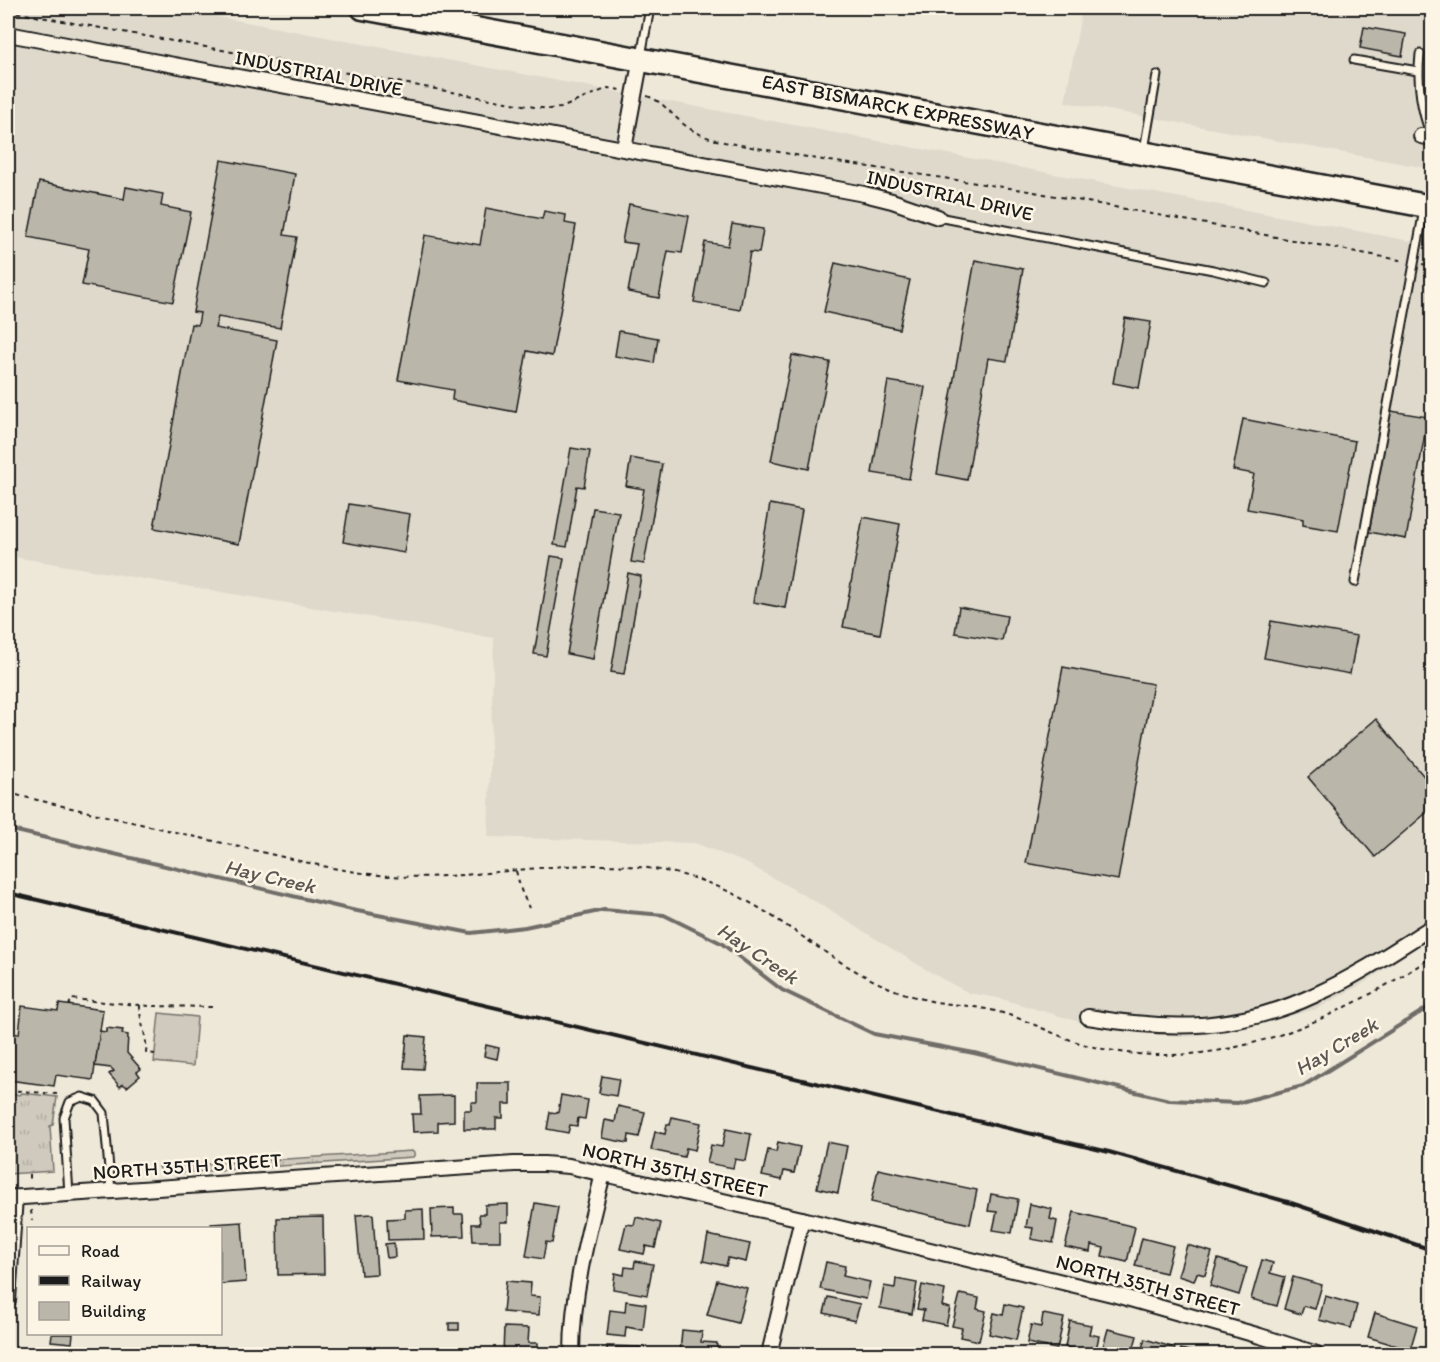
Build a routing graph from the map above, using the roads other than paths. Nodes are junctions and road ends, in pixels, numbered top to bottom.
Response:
1 (363, 8) edge
2 (650, 8) edge
3 (8, 34) edge
4 (1420, 54) dead end
5 (640, 58) junction
6 (1354, 60) dead end
7 (1418, 71) junction
8 (1157, 75) dead end
9 (1428, 137) edge
10 (624, 149) junction
11 (1143, 153) junction
12 (1428, 207) edge
13 (938, 217) joint
14 (1266, 283) dead end
15 (1355, 582) dead end
16 (1432, 927) edge
17 (1088, 1017) dead end
18 (603, 1174) junction
19 (111, 1191) junction
20 (69, 1194) junction
21 (11, 1198) edge
22 (802, 1219) junction
23 (8, 1301) edge
24 (572, 1354) edge
25 (769, 1354) edge
26 (1317, 1354) edge

1 - 5 main road, EAST BISMARCK EXPRESSWAY
2 - 5 lane
3 - 10 street, INDUSTRIAL DRIVE
4 - 7 lane
5 - 10 street
5 - 11 main road, EAST BISMARCK EXPRESSWAY
6 - 7 lane
7 - 9 lane
8 - 11 lane
10 - 13 street, INDUSTRIAL DRIVE
11 - 12 main road, EAST BISMARCK EXPRESSWAY
12 - 15 lane
13 - 14 lane, INDUSTRIAL DRIVE
16 - 17 street
18 - 19 street, NORTH 35TH STREET
18 - 22 street, NORTH 35TH STREET
18 - 24 street
19 - 20 street, NORTH 35TH STREET
19 - 20 lane
20 - 21 street, NORTH 35TH STREET
21 - 23 street
22 - 25 street
22 - 26 street, NORTH 35TH STREET

